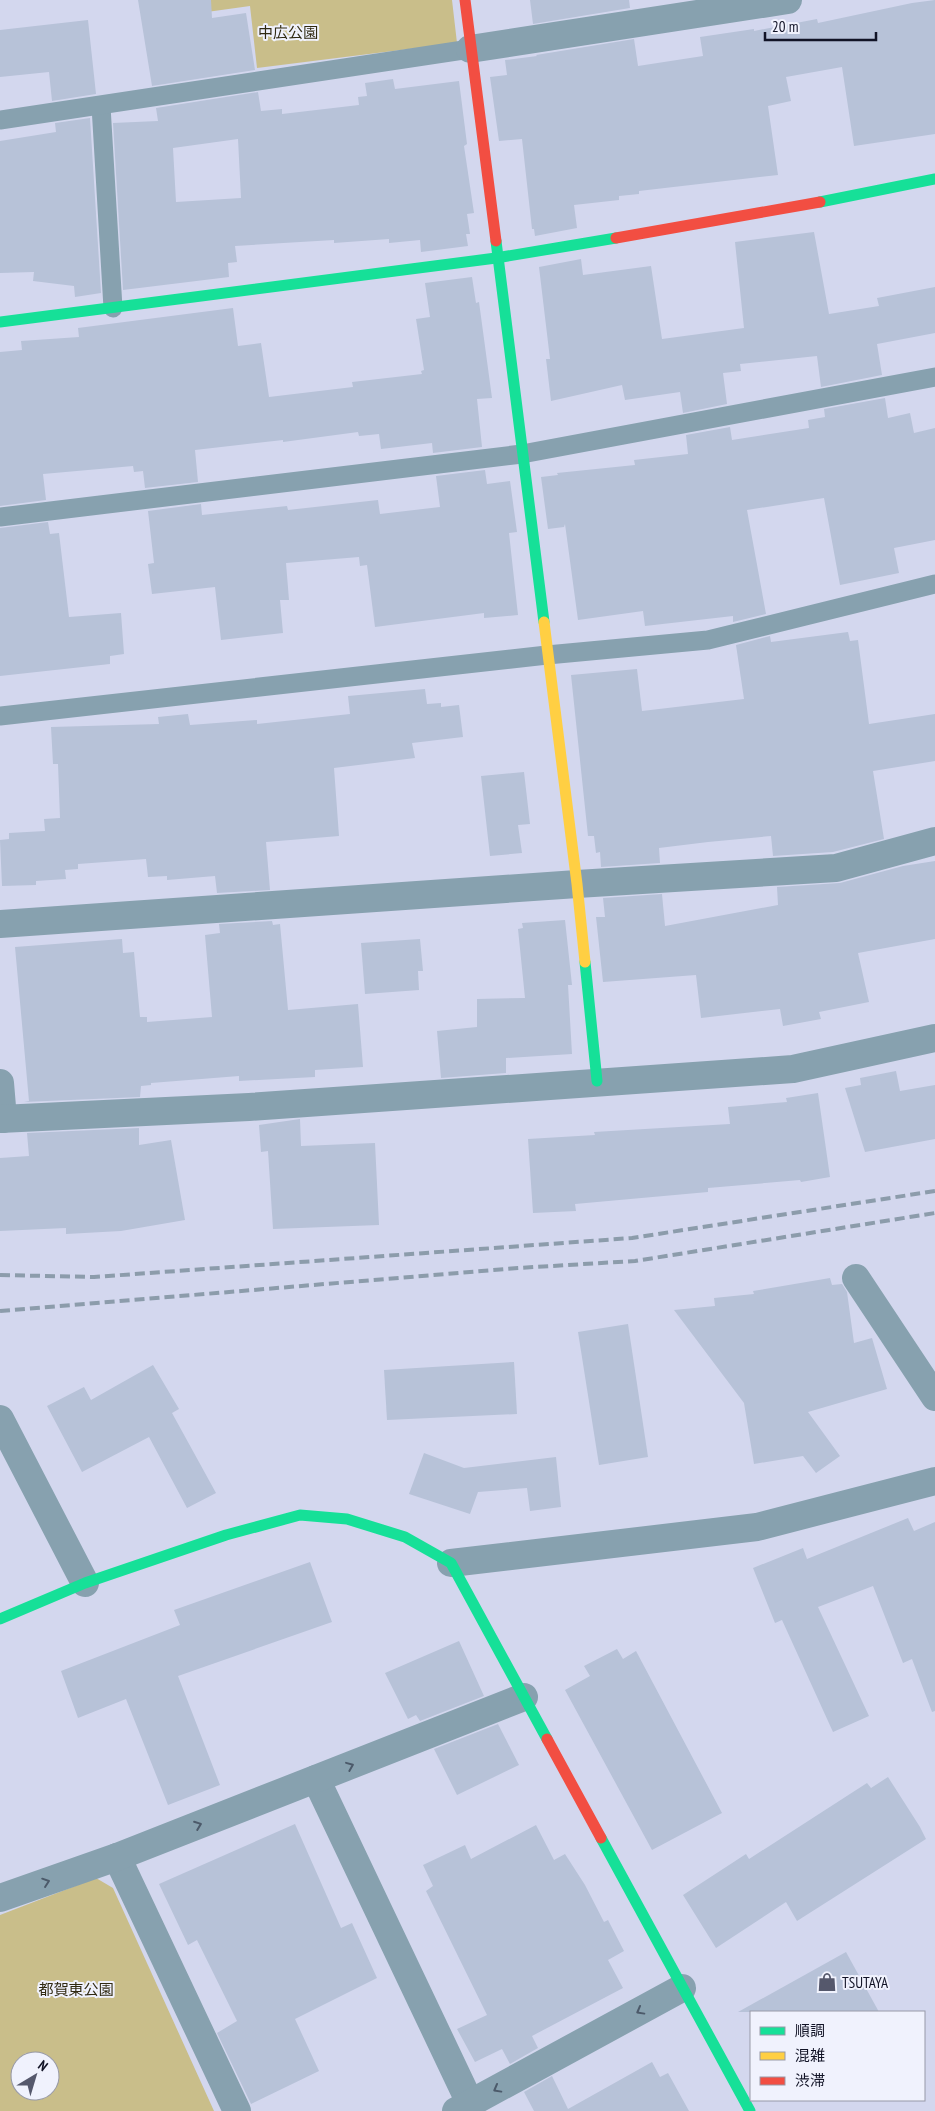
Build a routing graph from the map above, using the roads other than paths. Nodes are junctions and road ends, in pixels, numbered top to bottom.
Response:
1 (465, 0) edge
2 (788, 0) edge
3 (658, 10) edge
4 (470, 49) junction
5 (101, 106) junction
6 (0, 120) edge
7 (935, 179) edge
8 (496, 258) junction
9 (113, 308) junction
10 (0, 322) edge
11 (935, 377) edge
12 (522, 454) junction
13 (0, 518) edge
14 (935, 584) edge
15 (547, 655) junction
16 (0, 716) edge
17 (935, 841) edge
18 (577, 884) junction
19 (0, 924) edge
20 (935, 1038) edge
21 (597, 1081) junction
22 (0, 1083) edge
23 (1, 1119) edge
24 (856, 1278) dead end
25 (935, 1397) edge
26 (0, 1419) edge
27 (935, 1481) edge
28 (451, 1563) junction
29 (85, 1583) junction
30 (0, 1618) edge
31 (524, 1697) junction
32 (316, 1779) junction
33 (117, 1857) junction
34 (0, 1898) edge
35 (682, 1988) junction
36 (463, 2107) edge
37 (237, 2111) edge
38 (750, 2111) edge

1 - 4 street
2 - 3 street
3 - 4 street
4 - 5 lane
4 - 8 street
5 - 6 lane
5 - 9 lane
7 - 8 street
8 - 9 street
8 - 12 street
9 - 10 street
11 - 12 lane
12 - 13 lane
12 - 15 street
14 - 15 lane
15 - 16 lane
15 - 18 street
17 - 18 street
18 - 19 street
18 - 21 street
20 - 21 street
21 - 23 street
22 - 23 street
24 - 25 street
26 - 29 street
27 - 28 street
28 - 29 street
28 - 31 street
29 - 30 street
32 -> 31 street
31 - 35 street
33 -> 32 street
32 - 36 street
34 -> 33 street
33 - 37 street
35 -> 36 street
35 - 38 street

